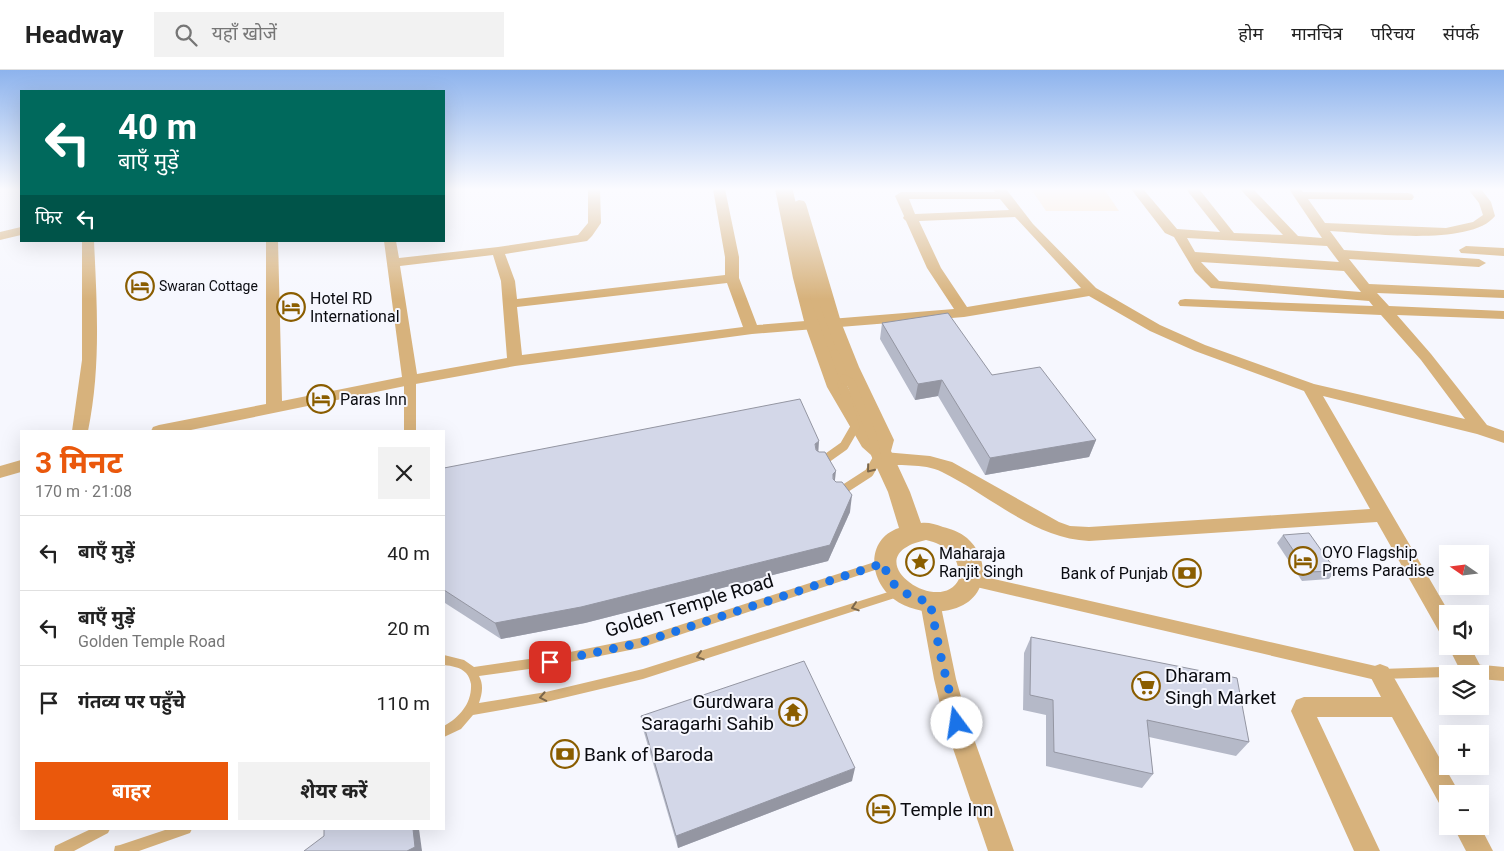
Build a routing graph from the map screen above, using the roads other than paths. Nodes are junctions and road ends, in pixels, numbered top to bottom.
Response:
1 (594, 225) edge
2 (726, 225) edge
3 (790, 225) edge
4 (797, 225) edge
5 (805, 225) edge
6 (913, 225) edge
7 (1030, 225) edge
8 (1165, 225) edge
9 (1221, 225) edge
10 (1280, 225) edge
11 (1475, 225) edge
12 (1320, 227) joint
13 (20, 231) edge
14 (1178, 233) junction
15 (0, 236) edge
16 (1230, 236) junction
17 (1294, 240) junction
18 (88, 242) edge
19 (272, 242) edge
20 (390, 242) edge
21 (1331, 242) junction
22 (1466, 250) dead end
23 (498, 251) junction
24 (1504, 252) edge
25 (1340, 254) junction
26 (1191, 256) junction
27 (394, 263) junction
28 (1479, 263) dead end
29 (1348, 267) junction
30 (732, 278) junction
31 (1503, 288) edge
32 (1091, 291) junction
33 (1369, 292) junction
34 (1185, 303) dead end
35 (512, 304) junction
36 (1384, 311) junction
37 (964, 313) junction
38 (1504, 315) edge
39 (833, 324) junction
40 (814, 325) junction
41 (752, 330) junction
42 (515, 361) junction
43 (844, 379) junction
44 (410, 380) junction
45 (1310, 388) junction
46 (274, 406) junction
47 (1481, 429) junction
48 (80, 430) edge
49 (164, 430) edge
50 (410, 430) edge
51 (1504, 437) edge
52 (882, 454) junction
53 (820, 463) edge
54 (20, 466) edge
55 (0, 472) edge
56 (837, 493) edge
57 (1382, 515) junction
58 (912, 532) junction
59 (884, 563) junction
60 (972, 580) junction
61 (902, 592) junction
62 (930, 602) junction
63 (1439, 613) edge
64 (445, 660) edge
65 (472, 672) junction
66 (1439, 672) edge
67 (1489, 673) edge
68 (1380, 674) junction
69 (1504, 674) edge
70 (1399, 708) junction
71 (470, 710) junction
72 (445, 731) edge
73 (1443, 785) edge
74 (102, 830) edge
75 (183, 830) edge
76 (1471, 835) edge
77 (60, 851) edge
78 (120, 851) edge
79 (1001, 851) edge
80 (1367, 851) edge
81 (1480, 851) edge

1 - 23 street
2 - 30 street
3 - 40 street
4 - 43 lane, bridge
5 - 39 street
6 - 37 street
7 - 32 street
8 - 14 street
9 - 16 street
10 - 17 street
11 - 12 street
12 - 21 street
13 - 15 street
14 - 16 street
14 - 26 street
16 - 17 street
17 - 21 street
18 - 48 street
19 - 46 street
20 - 27 street
21 - 25 street
22 - 24 street
23 - 27 street
23 - 35 street
25 - 28 street
25 - 29 street
26 - 29 street
26 - 33 street
27 - 44 street
29 - 33 street
30 - 35 street
30 - 41 street
31 - 33 street
32 - 37 street
32 - 45 street
33 - 36 street
34 - 36 street
35 - 42 street
36 - 38 street
36 - 47 street
37 - 39 street
39 - 40 street
39 - 52 street
40 - 41 street
40 - 52 street
41 - 42 street
42 - 44 street
43 - 53 lane, bridge
43 -> 56 lane, bridge
44 - 46 street
44 - 50 street
45 - 47 street
45 - 57 street
46 - 49 street
47 - 51 street
52 - 57 street
52 - 58 street
54 - 55 street
57 - 63 street
58 - 59 street
58 - 60 street
59 - 61 street
59 - 65 lane, Golden Temple Road
60 - 62 street
60 - 68 street
61 - 62 street
61 -> 71 lane
62 - 79 street
64 - 65 lane
65 - 71 lane
66 - 68 lane
67 - 69 street
68 - 70 street
70 - 73 street
70 - 80 street
71 - 72 lane
74 - 77 lane
75 - 78 lane
76 - 81 street

